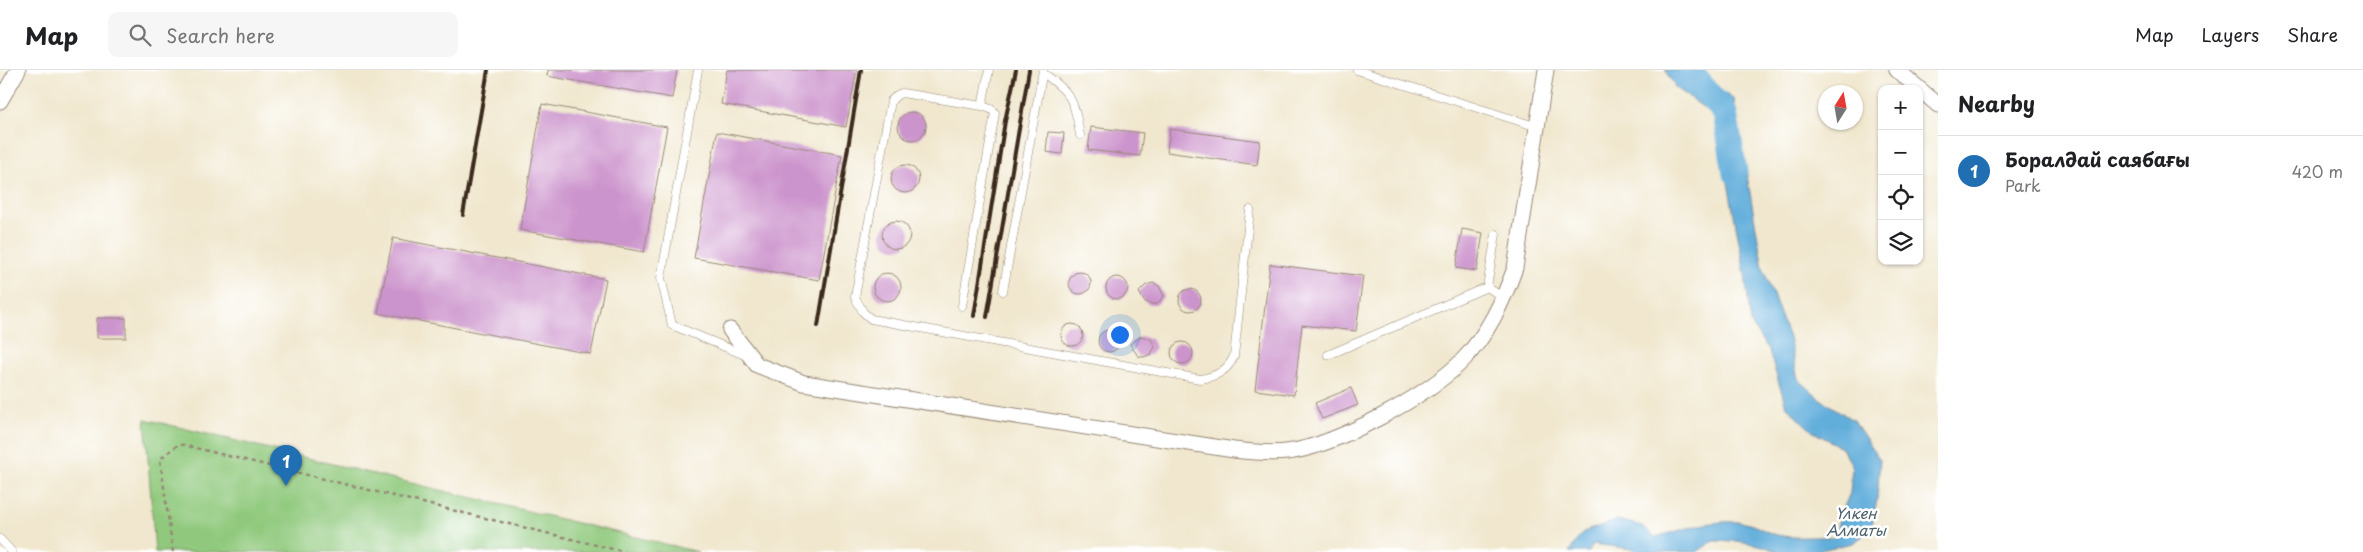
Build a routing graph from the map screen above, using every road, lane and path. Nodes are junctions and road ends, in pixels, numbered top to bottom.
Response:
1 (18, 70) edge
2 (698, 70) edge
3 (988, 70) edge
4 (1357, 70) edge
5 (1546, 70) edge
6 (1897, 70) edge
7 (1043, 72) edge
8 (0, 101) edge
9 (1938, 105) edge
10 (982, 106) junction
11 (1538, 127) junction
12 (1080, 135) dead end
13 (1250, 210) dead end
14 (1496, 234) dead end
15 (1487, 287) junction
16 (1003, 291) dead end
17 (1504, 298) junction
18 (962, 306) dead end
19 (730, 330) dead end
20 (1328, 355) dead end
21 (751, 357) junction
22 (0, 539) edge
23 (12, 552) edge
24 (173, 552) edge
25 (625, 552) edge

1 - 8 street
2 - 21 lane
3 - 10 lane
4 - 11 lane
5 - 11 street
6 - 9 street
7 - 12 lane
7 - 16 lane
10 - 13 lane
10 - 18 lane
11 - 17 street
14 - 15 lane
15 - 17 lane
15 - 20 lane
17 - 21 street
19 - 21 street
22 - 23 lane
24 - 25 path

